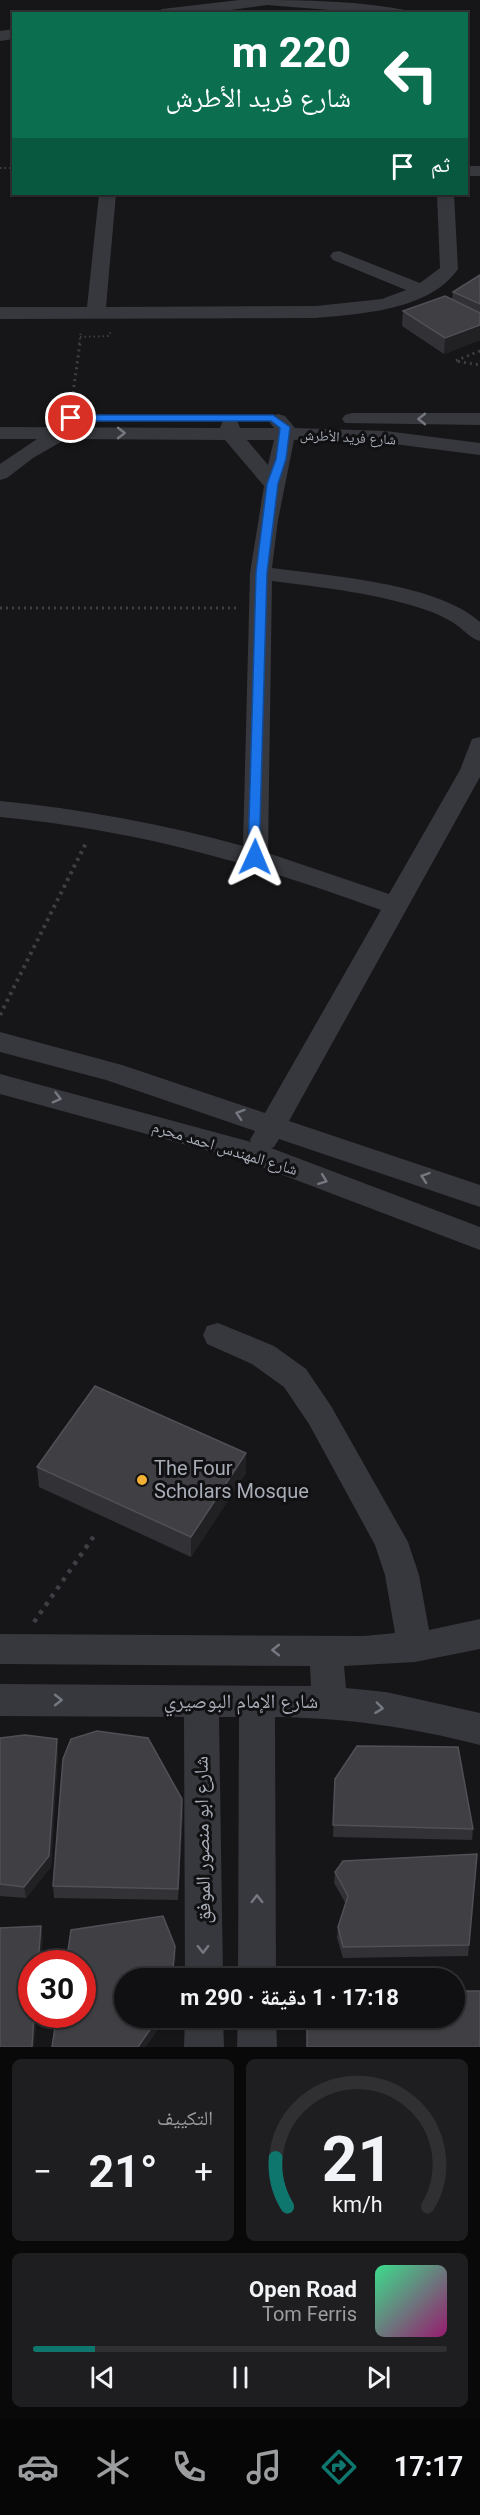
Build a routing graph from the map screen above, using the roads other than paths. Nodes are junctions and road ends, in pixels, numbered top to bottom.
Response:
1 (178, 12) edge
2 (396, 12) edge
3 (107, 195) edge
4 (445, 195) edge
5 (339, 256) dead end
6 (421, 290) junction
7 (0, 313) edge
8 (90, 313) junction
9 (0, 417) edge
10 (480, 419) edge
11 (234, 426) junction
12 (279, 426) junction
13 (480, 432) edge
14 (0, 433) edge
15 (64, 433) junction
16 (386, 437) junction
17 (480, 449) edge
18 (0, 474) edge
19 (273, 484) junction
20 (261, 573) junction
21 (480, 634) edge
22 (478, 757) edge
23 (0, 808) edge
24 (255, 857) junction
25 (396, 906) junction
26 (0, 1042) edge
27 (0, 1084) edge
28 (273, 1125) junction
29 (256, 1154) junction
30 (480, 1196) edge
31 (480, 1239) edge
32 (218, 1335) dead end
33 (480, 1634) edge
34 (415, 1647) junction
35 (8, 1649) edge
36 (326, 1651) junction
37 (0, 1700) edge
38 (201, 1701) junction
39 (257, 1701) junction
40 (330, 1702) junction
41 (480, 1729) edge
42 (204, 1968) edge
43 (257, 1968) edge
44 (204, 2028) edge
45 (257, 2028) edge
46 (204, 2047) edge
47 (257, 2047) edge

1 - 2 street
3 - 8 street
4 - 6 street
5 - 6 street
6 - 8 street
7 - 8 street
9 - 11 street, شارع فريد الأطرش
10 -> 12 street, شارع فريد الأطرش
11 - 12 street, شارع فريد الأطرش
15 -> 11 street, شارع فريد الأطرش
11 - 19 street
12 - 16 street, شارع فريد الأطرش
12 - 19 street
13 - 16 street
14 - 15 street, شارع فريد الأطرش
15 - 18 street
16 - 17 street, شارع فريد الأطرش
19 - 20 street
20 - 21 street
20 - 24 street
22 - 25 street
23 - 24 street
24 - 25 street
25 - 28 street
28 -> 26 street
27 -> 29 street, شارع المهندس احمد محرم
28 - 29 street
30 -> 28 street
29 -> 31 street, شارع المهندس احمد محرم
32 - 34 street
33 - 34 street
34 - 36 street
36 -> 35 street
36 - 40 street
37 -> 38 street, شارع الإمام البوصيري
38 - 39 street, شارع الإمام البوصيري
38 -> 42 street, شارع ابو منصور الموفق
39 - 40 street, شارع الإمام البوصيري
43 -> 39 street
40 -> 41 street, شارع الإمام البوصيري
44 - 46 street
45 - 47 street

